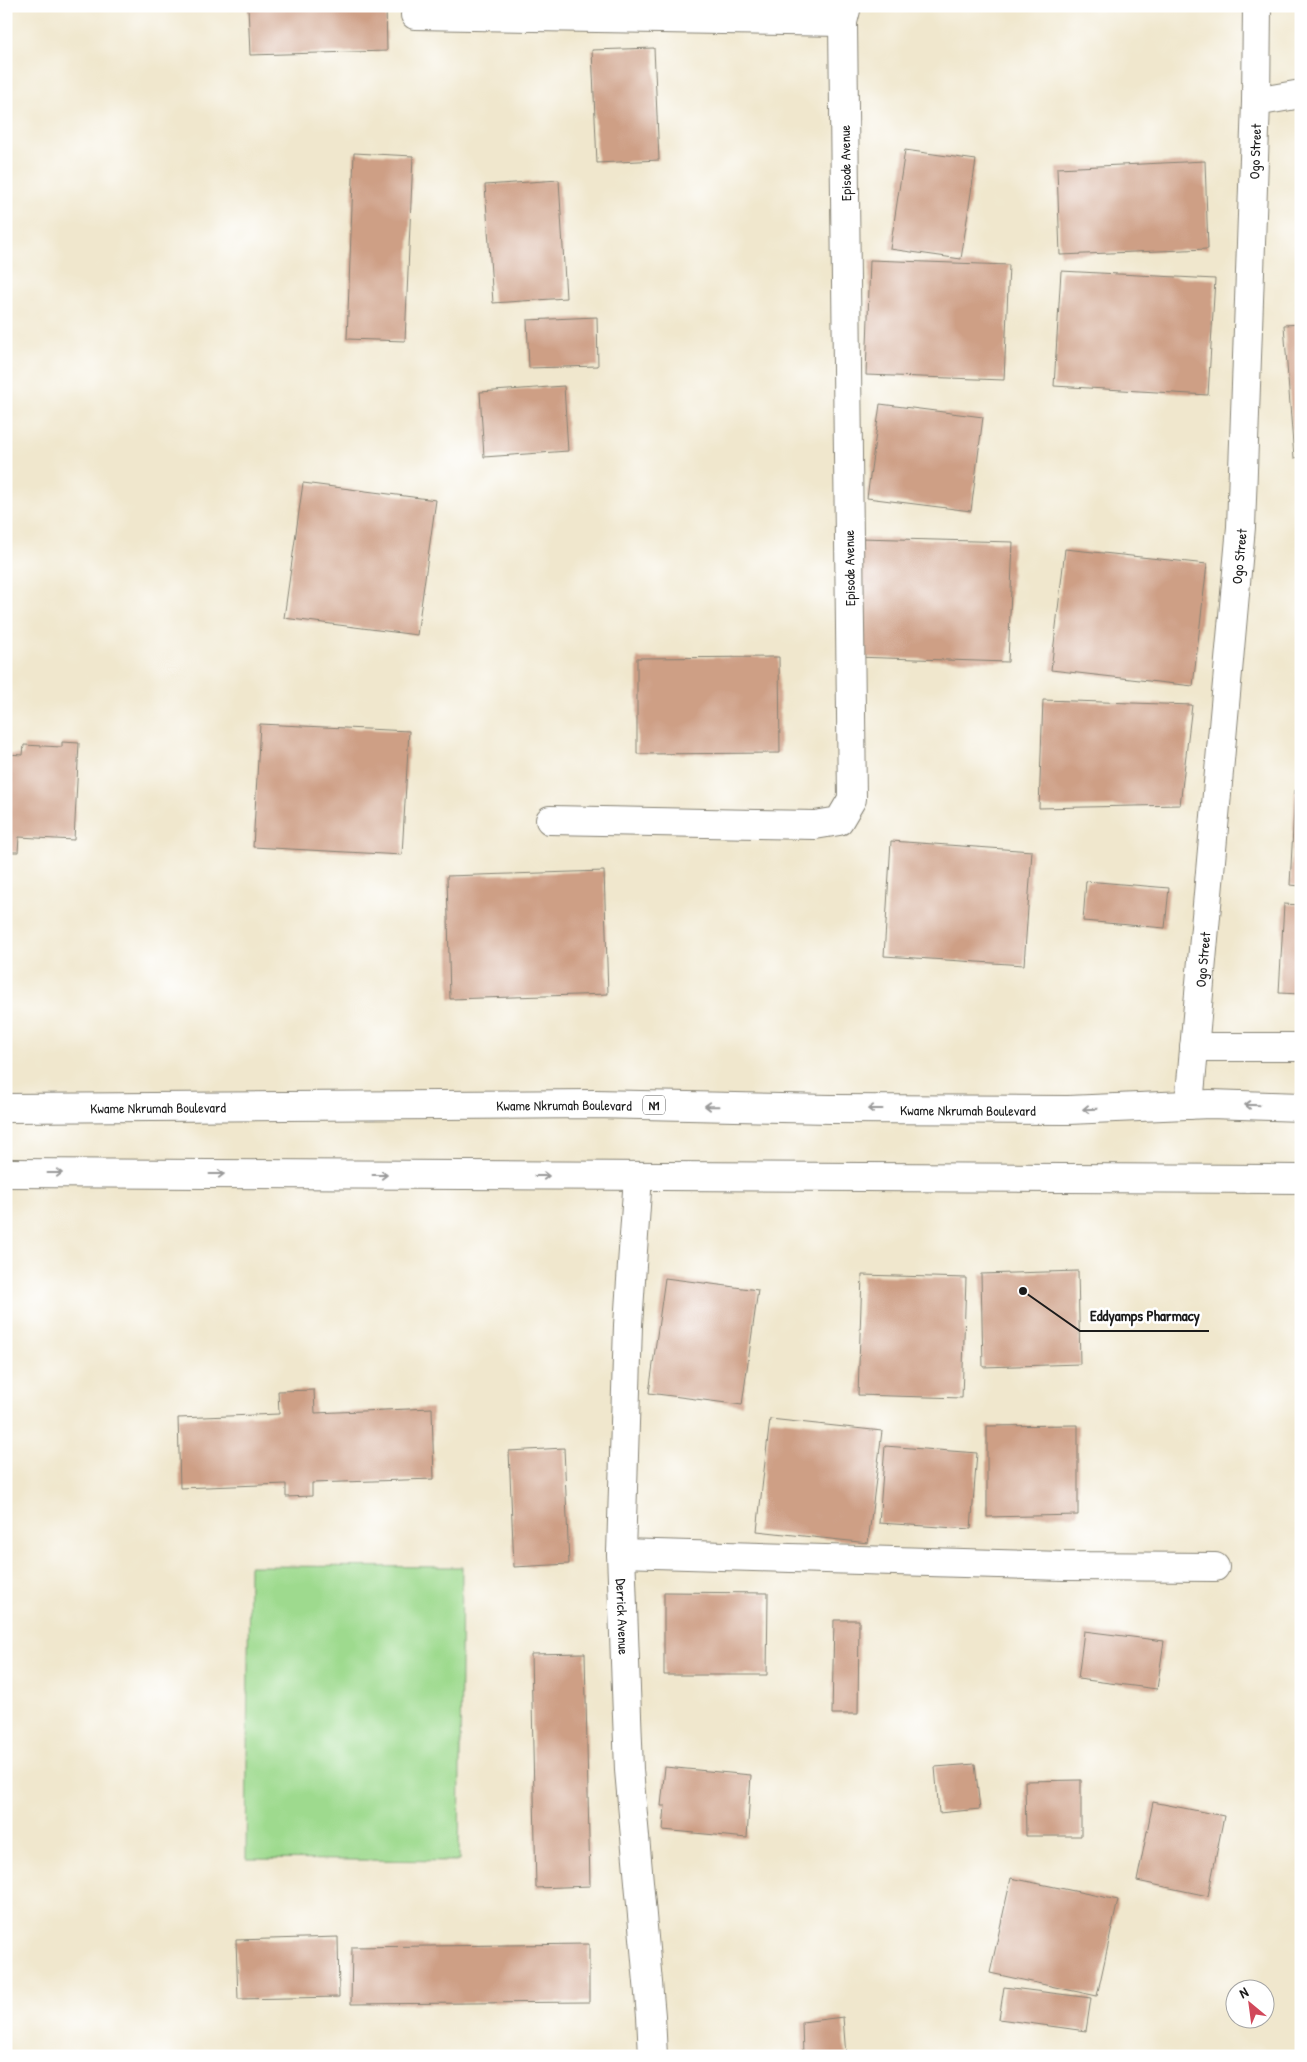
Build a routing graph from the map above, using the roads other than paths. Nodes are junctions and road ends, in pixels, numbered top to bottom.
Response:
1 (1257, 6) edge
2 (845, 14) edge
3 (415, 15) dead end
4 (1301, 94) edge
5 (1256, 102) junction
6 (550, 820) dead end
7 (1194, 1047) junction
8 (1301, 1047) edge
9 (1189, 1105) junction
10 (1301, 1107) edge
11 (6, 1108) edge
12 (6, 1173) edge
13 (638, 1176) junction
14 (1301, 1179) edge
15 (621, 1553) junction
16 (1215, 1567) dead end
17 (653, 2056) edge

1 - 5 main road, Ogo Street
2 - 3 main road
2 - 6 main road, Episode Avenue
4 - 5 main road
5 - 7 main road, Ogo Street
7 - 8 main road
7 - 9 main road, Ogo Street
10 -> 9 main road, Kwame Nkrumah Boulevard / N1
9 -> 11 main road, Kwame Nkrumah Boulevard / N1
12 -> 13 main road
13 - 14 main road
13 - 15 main road, Derrick Avenue
15 - 16 main road
15 - 17 main road, Derrick Avenue

